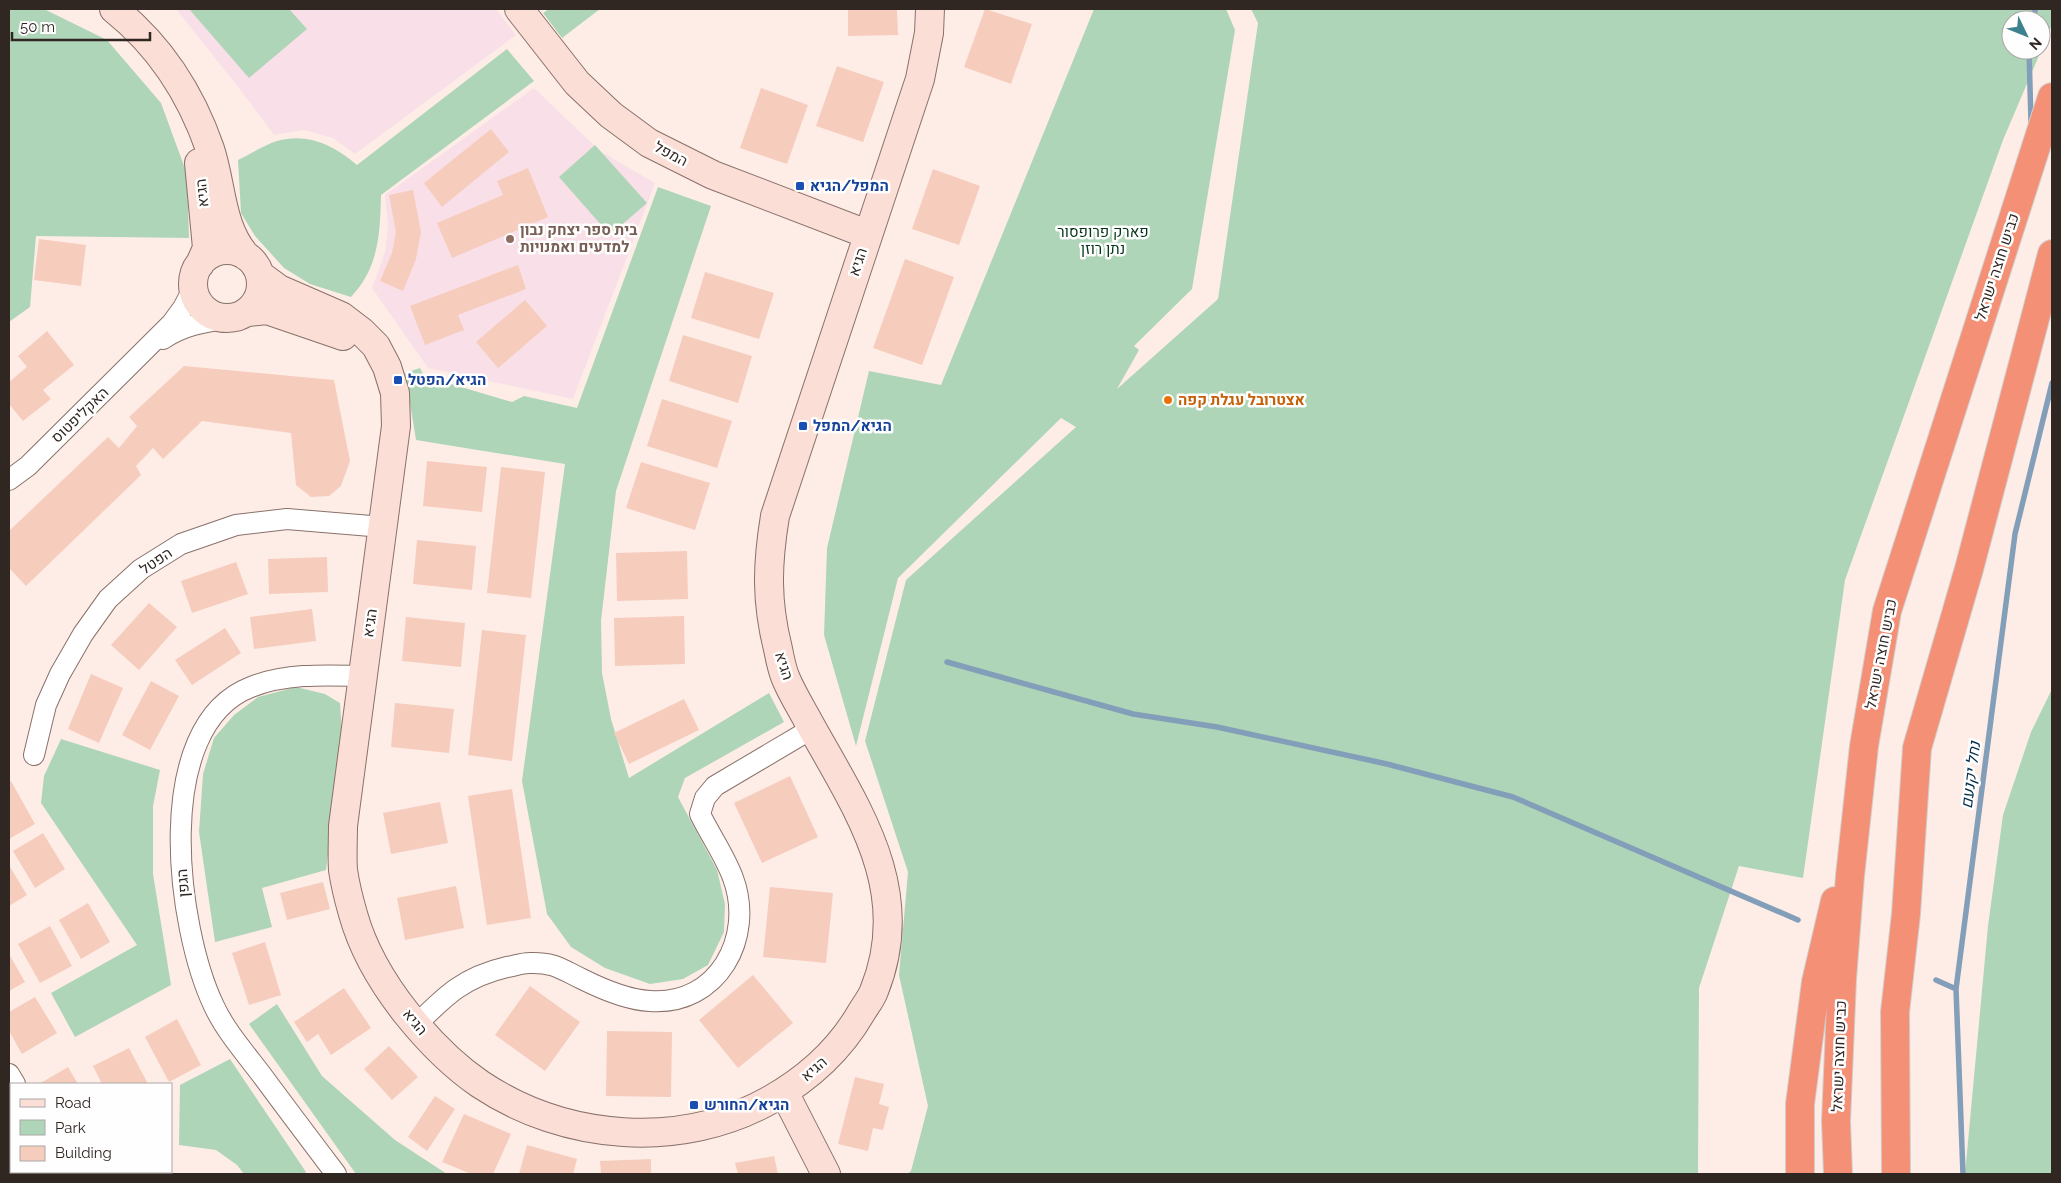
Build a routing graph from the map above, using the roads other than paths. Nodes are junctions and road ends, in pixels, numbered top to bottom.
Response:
1 (114, 9) edge
2 (519, 9) edge
3 (930, 9) edge
4 (2052, 97) edge
5 (198, 122) junction
6 (867, 234) junction
7 (2052, 254) edge
8 (253, 265) junction
9 (196, 276) junction
10 (237, 316) junction
11 (144, 353) junction
12 (384, 362) junction
13 (9, 480) edge
14 (383, 527) junction
15 (363, 676) junction
16 (813, 728) junction
17 (34, 755) dead end
18 (1857, 807) junction
19 (416, 1025) junction
20 (784, 1092) junction
21 (336, 1174) edge
22 (826, 1174) edge
23 (1800, 1174) edge
24 (1838, 1174) edge
25 (1896, 1174) edge

1 - 5 street, הגיא
2 - 6 street, המפל
3 - 6 street, הגיא
4 - 18 highway, כביש חוצה ישראל
5 - 8 street, הגיא
5 - 9 street, הגיא
6 - 16 street, הגיא
7 - 25 highway
8 - 9 street
8 - 10 street
8 - 12 street, הגיא
9 - 10 street
9 - 11 street, האקליפטוס
10 - 11 street, האקליפטוס
10 - 12 street
11 - 13 street, האקליפטוס
12 - 14 street, הגיא
14 - 15 street, הגיא
14 - 17 street, הפטל
15 - 19 street, הגיא
15 - 21 street, הגפן
16 - 19 street
16 - 20 street, הגיא
18 - 23 highway
18 - 24 highway, כביש חוצה ישראל
19 - 20 street, הגיא
20 - 22 street

